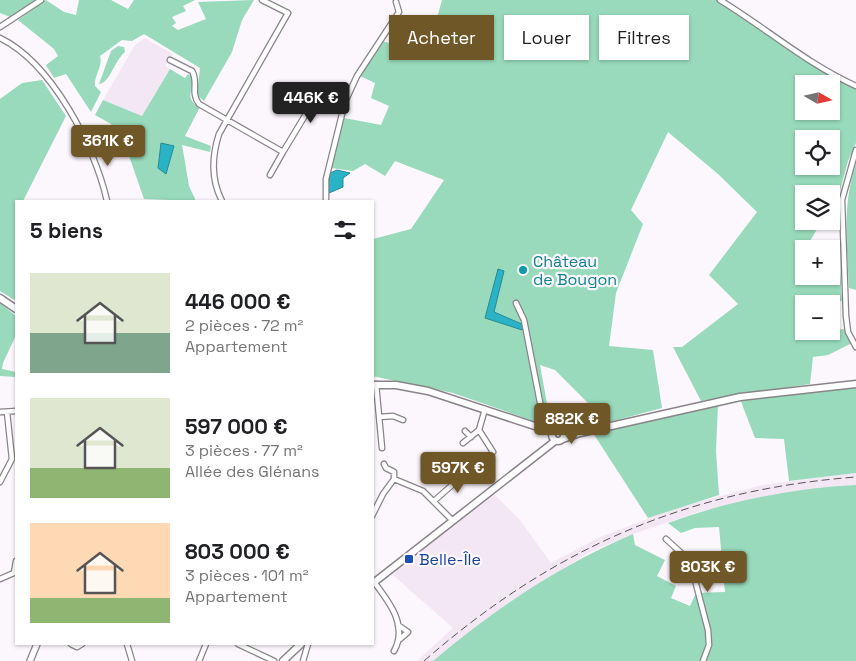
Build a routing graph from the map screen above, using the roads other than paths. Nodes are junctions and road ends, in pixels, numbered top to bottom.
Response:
1 (41, 0) edge
2 (262, 0) edge
3 (720, 0) edge
4 (395, 1) edge
5 (0, 27) edge
6 (0, 38) edge
7 (170, 60) dead end
8 (856, 86) edge
9 (307, 102) dead end
10 (227, 120) junction
11 (856, 150) edge
12 (284, 152) junction
13 (270, 175) dead end
14 (107, 200) edge
15 (222, 200) edge
16 (326, 200) edge
17 (0, 298) edge
18 (516, 303) dead end
19 (15, 308) edge
20 (856, 346) edge
21 (374, 384) edge
22 (856, 384) edge
23 (485, 409) junction
24 (15, 411) edge
25 (0, 412) edge
26 (7, 412) junction
27 (379, 417) junction
28 (403, 420) dead end
29 (545, 428) junction
30 (479, 430) junction
31 (465, 431) dead end
32 (563, 431) junction
33 (553, 432) junction
34 (580, 433) junction
35 (471, 437) junction
36 (563, 439) junction
37 (555, 441) junction
38 (463, 443) dead end
39 (382, 448) dead end
40 (493, 452) dead end
41 (384, 464) dead end
42 (468, 471) dead end
43 (394, 479) junction
44 (0, 482) edge
45 (434, 501) junction
46 (374, 512) edge
47 (452, 520) junction
48 (666, 539) dead end
49 (15, 573) edge
50 (0, 579) edge
51 (374, 582) edge
52 (374, 584) edge
53 (398, 625) junction
54 (400, 639) junction
55 (37, 645) edge
56 (128, 645) edge
57 (206, 645) edge
58 (240, 645) edge
59 (299, 645) edge
60 (308, 645) edge
61 (394, 651) dead end
62 (30, 661) edge
63 (132, 661) edge
64 (198, 661) edge
65 (274, 661) edge
66 (283, 661) edge
67 (303, 661) edge
68 (703, 661) edge

1 - 5 street
2 - 10 street
3 - 8 street
4 - 16 street
6 - 14 street
7 - 10 street
9 - 12 street
10 - 12 street
10 - 15 street
11 - 20 street
12 - 13 street
17 - 19 main road
18 - 29 street
21 - 23 main road
21 - 27 street
22 - 34 main road
23 - 29 main road
23 - 30 street
24 - 26 street
25 - 26 street
26 - 44 street
27 - 28 street
27 - 39 street
29 - 33 main road
30 - 35 street
30 - 40 street
31 - 35 street
32 - 33 main road
32 - 34 main road
32 - 36 main road
33 - 37 main road
34 - 36 main road
35 - 38 street
36 - 37 main road
37 - 47 main road
41 - 43 street
42 - 45 street
43 - 45 street
43 - 46 street
45 - 47 street
47 - 51 main road
48 - 68 street
49 - 50 street
52 - 53 street
53 - 54 street
53 - 54 street
54 - 61 street
55 - 62 street
56 - 63 street
57 - 64 street
58 - 65 street
59 - 66 main road
60 - 67 street

